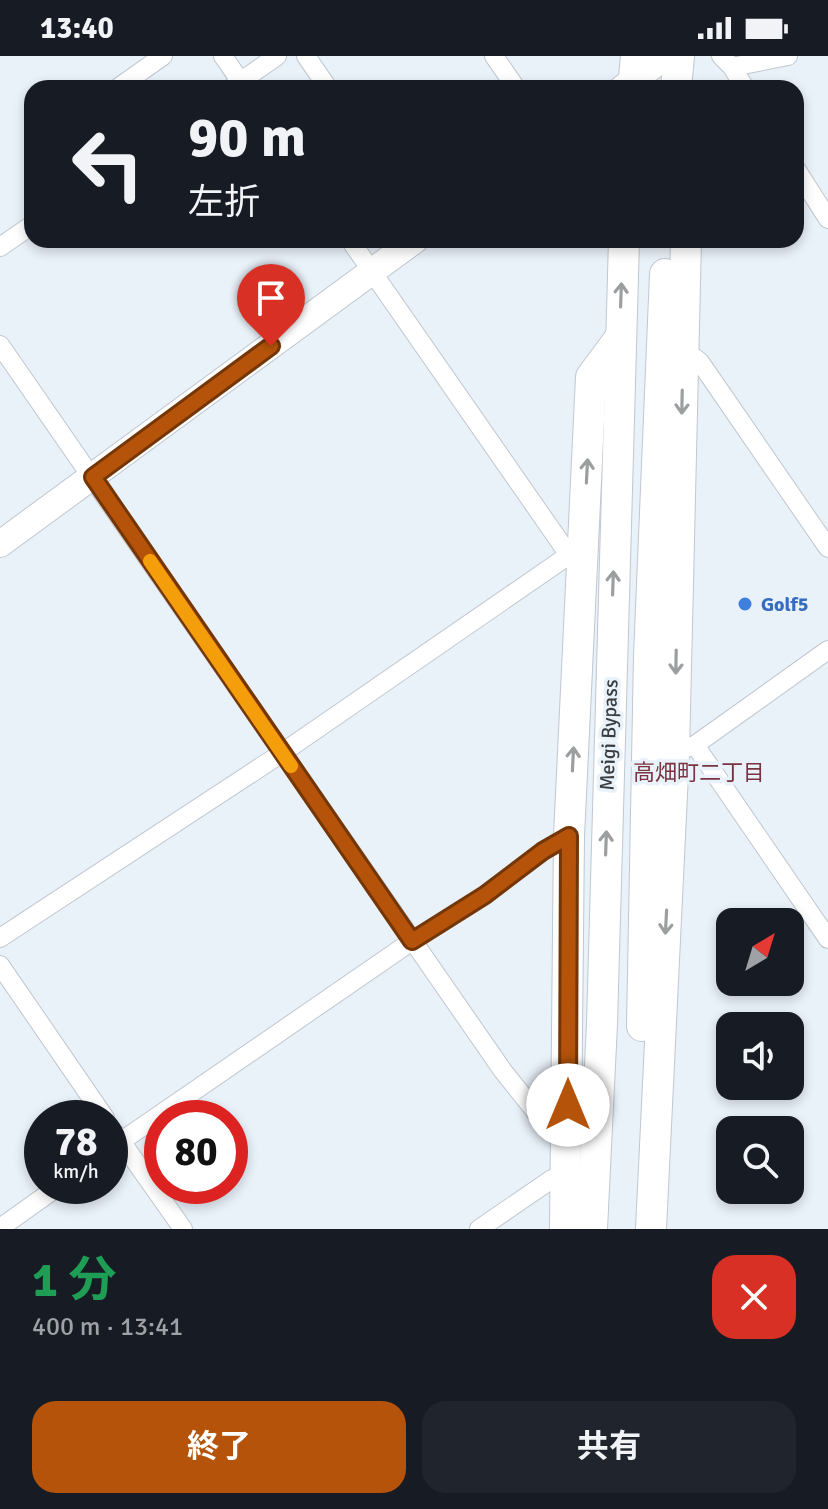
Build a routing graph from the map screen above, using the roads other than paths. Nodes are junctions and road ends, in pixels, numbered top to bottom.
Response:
1 (163, 56) edge
2 (223, 56) edge
3 (277, 56) edge
4 (306, 56) edge
5 (494, 56) edge
6 (666, 56) edge
7 (679, 56) edge
8 (788, 56) edge
9 (726, 62) edge
10 (632, 78) edge
11 (129, 80) edge
12 (236, 80) edge
13 (247, 80) edge
14 (322, 80) edge
15 (510, 80) edge
16 (677, 80) edge
17 (739, 80) edge
18 (804, 182) edge
19 (828, 219) edge
20 (24, 230) edge
21 (0, 247) edge
22 (356, 248) edge
23 (404, 248) edge
24 (624, 248) edge
25 (666, 248) edge
26 (686, 248) edge
27 (372, 271) junction
28 (620, 338) junction
29 (0, 345) edge
30 (683, 349) junction
31 (93, 477) junction
32 (0, 544) edge
33 (828, 548) edge
34 (576, 557) junction
35 (828, 650) edge
36 (685, 749) junction
37 (282, 753) junction
38 (569, 836) junction
39 (0, 938) edge
40 (828, 939) edge
41 (412, 941) junction
42 (0, 965) edge
43 (568, 965) junction
44 (602, 1024) junction
45 (93, 1100) edge
46 (568, 1134) junction
47 (128, 1137) edge
48 (128, 1160) edge
49 (566, 1179) junction
50 (34, 1204) edge
51 (0, 1228) edge
52 (183, 1229) edge
53 (479, 1229) edge
54 (565, 1229) edge
55 (592, 1229) edge
56 (638, 1229) edge
57 (651, 1229) edge

1 - 11 street
2 - 12 street
3 - 13 street
4 - 14 street
5 - 15 street
6 - 10 main road
7 - 16 highway
8 - 9 street
9 - 17 street
18 - 19 street
20 - 21 street
22 - 27 street
23 - 27 main road
28 -> 24 highway, Meigi Bypass
25 - 56 highway, Meigi Bypass
26 - 30 highway
27 - 31 main road
27 - 34 street
34 -> 28 highway
44 -> 28 highway, Meigi Bypass
29 - 31 street
30 - 33 street
30 -> 36 highway
31 - 32 main road
31 - 37 street
34 - 37 street
38 -> 34 highway
35 - 36 street
36 - 40 street
36 -> 57 highway
37 - 39 street
37 - 41 street
38 - 41 street
38 - 43 highway
41 - 46 street
41 - 47 street
42 - 45 street
43 - 44 highway
43 - 46 highway
44 - 55 highway, Meigi Bypass
46 - 49 highway
48 - 52 street
49 - 53 street
49 - 54 highway
50 - 51 street

